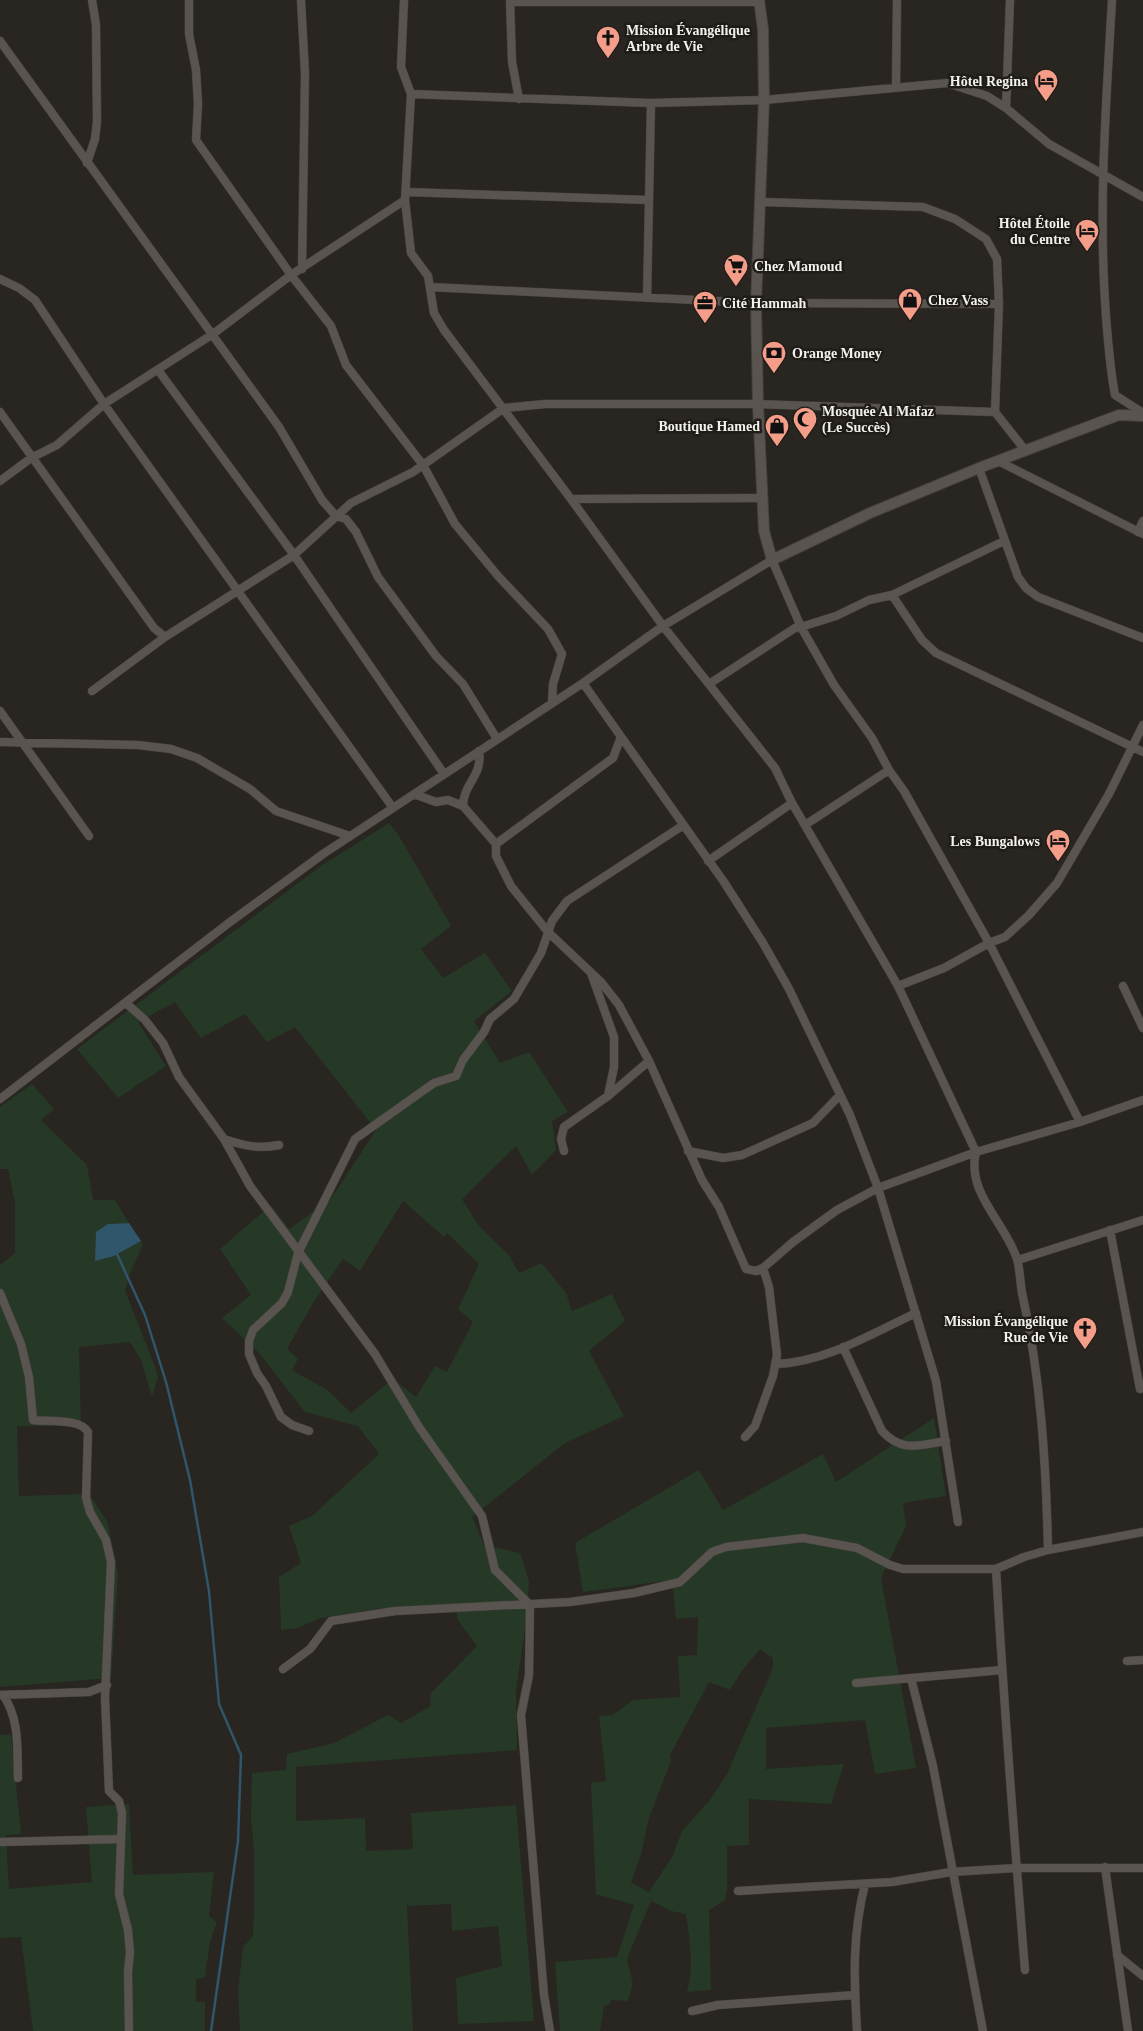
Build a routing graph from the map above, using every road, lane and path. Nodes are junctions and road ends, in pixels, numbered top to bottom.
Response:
1 (92, 0) edge
2 (189, 0) edge
3 (301, 0) edge
4 (404, 0) edge
5 (897, 0) edge
6 (1010, 0) edge
7 (1112, 0) edge
8 (510, 1) edge
9 (759, 1) edge
10 (0, 41) edge
11 (896, 86) junction
12 (411, 94) junction
13 (519, 99) junction
14 (764, 100) junction
15 (651, 103) junction
16 (1006, 108) junction
17 (87, 163) junction
18 (1101, 174) junction
19 (406, 196) junction
20 (1143, 197) edge
21 (648, 200) junction
22 (761, 202) junction
23 (302, 269) junction
24 (290, 275) junction
25 (0, 279) edge
26 (430, 287) junction
27 (646, 298) junction
28 (756, 303) junction
29 (999, 304) junction
30 (213, 334) junction
31 (158, 370) junction
32 (104, 404) junction
33 (758, 404) junction
34 (504, 408) junction
35 (0, 412) edge
36 (995, 412) junction
37 (1143, 415) edge
38 (1025, 450) junction
39 (31, 458) junction
40 (998, 461) junction
41 (423, 465) junction
42 (979, 468) junction
43 (0, 480) edge
44 (761, 498) junction
45 (571, 499) junction
46 (336, 516) junction
47 (1143, 521) edge
48 (1140, 533) edge
49 (1004, 541) junction
50 (294, 556) junction
51 (772, 560) junction
52 (237, 590) junction
53 (892, 595) junction
54 (662, 626) junction
55 (801, 628) junction
56 (166, 637) junction
57 (1143, 638) edge
58 (583, 683) junction
59 (710, 684) junction
60 (92, 691) dead end
61 (552, 703) junction
62 (0, 711) edge
63 (1143, 725) edge
64 (621, 737) junction
65 (497, 739) junction
66 (0, 742) edge
67 (22, 743) junction
68 (1133, 747) junction
69 (478, 751) junction
70 (1143, 752) edge
71 (889, 770) junction
72 (444, 774) junction
73 (414, 794) junction
74 (792, 803) junction
75 (463, 806) junction
76 (393, 808) junction
77 (805, 825) junction
78 (682, 826) junction
79 (89, 836) dead end
80 (350, 836) junction
81 (496, 844) junction
82 (708, 861) junction
83 (548, 932) junction
84 (989, 943) junction
85 (590, 972) junction
86 (898, 986) junction
87 (1123, 986) dead end
88 (126, 1003) junction
89 (1143, 1028) edge
90 (649, 1061) junction
91 (840, 1095) junction
92 (608, 1096) junction
93 (0, 1099) edge
94 (1143, 1100) edge
95 (1080, 1122) junction
96 (224, 1139) junction
97 (279, 1145) dead end
98 (564, 1151) dead end
99 (688, 1151) junction
100 (976, 1152) junction
101 (878, 1188) junction
102 (1143, 1220) edge
103 (1110, 1230) junction
104 (298, 1253) junction
105 (1018, 1260) junction
106 (762, 1268) junction
107 (0, 1292) edge
108 (916, 1313) junction
109 (842, 1347) junction
110 (775, 1364) junction
111 (1140, 1389) dead end
112 (308, 1431) dead end
113 (745, 1437) dead end
114 (946, 1441) junction
115 (958, 1522) dead end
116 (1143, 1532) edge
117 (1048, 1550) junction
118 (996, 1569) junction
119 (530, 1605) junction
120 (1143, 1660) edge
121 (1126, 1661) dead end
122 (283, 1669) dead end
123 (1002, 1670) junction
124 (911, 1678) junction
125 (856, 1683) dead end
126 (107, 1685) junction
127 (1, 1695) edge
128 (18, 1778) dead end
129 (121, 1839) junction
130 (0, 1842) edge
131 (1105, 1867) junction
132 (1016, 1868) junction
133 (1143, 1868) edge
134 (951, 1872) junction
135 (865, 1884) junction
136 (738, 1891) dead end
137 (1117, 1955) junction
138 (1024, 1970) dead end
139 (1143, 1976) edge
140 (855, 1995) junction
141 (692, 2011) dead end
142 (129, 2031) edge
143 (550, 2031) edge
144 (857, 2031) edge
145 (983, 2031) edge
146 (1128, 2031) edge

1 - 17 street
2 - 24 street
3 - 23 street
4 - 12 street
5 - 11 street
6 - 16 street
7 - 18 street
8 - 9 street
8 - 13 street
9 - 14 street
10 - 17 street
11 - 14 street
11 - 16 street
12 - 13 street
12 - 19 street
13 - 15 street
14 - 15 street
14 - 22 street
15 - 21 street
16 - 18 street
17 - 30 street
18 - 20 street
18 - 37 street
19 - 21 street
19 - 23 street
19 - 26 street
21 - 27 street
22 - 28 street
22 - 29 street
23 - 24 street
24 - 30 street
24 - 41 street
25 - 32 street
26 - 27 street
26 - 34 street
27 - 28 street
28 - 29 street
28 - 33 street
29 - 36 street
30 - 31 street
30 - 46 street
31 - 32 street
31 - 50 street
32 - 39 street
32 - 52 street
33 - 34 street
33 - 36 street
33 - 44 street
34 - 41 street
34 - 45 street
35 - 39 street
36 - 38 street
37 - 38 street
38 - 40 street
39 - 43 street
39 - 56 street
40 - 42 street
40 - 48 street
41 - 46 street
41 - 61 street
42 - 49 street
42 - 51 street
44 - 45 street
44 - 51 street
45 - 54 street
46 - 50 street
46 - 65 street
47 - 48 street
49 - 53 street
49 - 57 street
50 - 52 street
50 - 72 street
51 - 54 street
51 - 55 street
52 - 56 street
52 - 76 street
53 - 55 street
53 - 68 street
54 - 58 street
54 - 59 street
55 - 59 street
55 - 71 street
56 - 60 street
58 - 61 street
58 - 64 street
59 - 74 street
61 - 65 street
62 - 67 street
63 - 68 street
64 - 78 street
64 - 81 street
65 - 69 street
66 - 67 street
67 - 79 street
67 - 80 street
68 - 70 street
68 - 84 street
69 - 72 street
69 - 75 street
71 - 77 street
71 - 84 street
72 - 73 street
73 - 75 street
73 - 76 street
74 - 77 street
74 - 82 street
75 - 81 street
76 - 80 street
77 - 86 street
78 - 82 street
78 - 83 street
80 - 88 street
81 - 83 street
82 - 91 street
83 - 85 street
83 - 104 street
84 - 86 street
84 - 95 street
85 - 90 street
85 - 92 street
86 - 100 street
87 - 89 street
88 - 93 street
88 - 96 street
90 - 92 street
90 - 99 street
91 - 99 street
91 - 101 street
92 - 98 street
94 - 95 street
95 - 100 street
96 - 97 street
96 - 104 street
99 - 106 street
100 - 101 street
100 - 105 street
101 - 106 street
101 - 108 street
102 - 103 street
103 - 105 street
103 - 111 street
104 - 112 street
104 - 119 street
105 - 117 street
106 - 110 street
107 - 126 street
108 - 109 street
108 - 114 street
109 - 110 street
109 - 114 street
110 - 113 street
114 - 115 street
116 - 117 street
117 - 118 street
118 - 119 street
118 - 123 street
119 - 122 street
119 - 143 street
120 - 121 street
123 - 124 street
123 - 132 street
124 - 125 street
124 - 134 street
126 - 127 street
126 - 129 street
127 - 128 street
129 - 130 street
129 - 142 street
131 - 132 street
131 - 133 street
131 - 137 street
132 - 134 street
132 - 138 street
134 - 135 street
134 - 145 street
135 - 136 street
135 - 140 street
137 - 139 street
137 - 146 street
140 - 141 street
140 - 144 street

